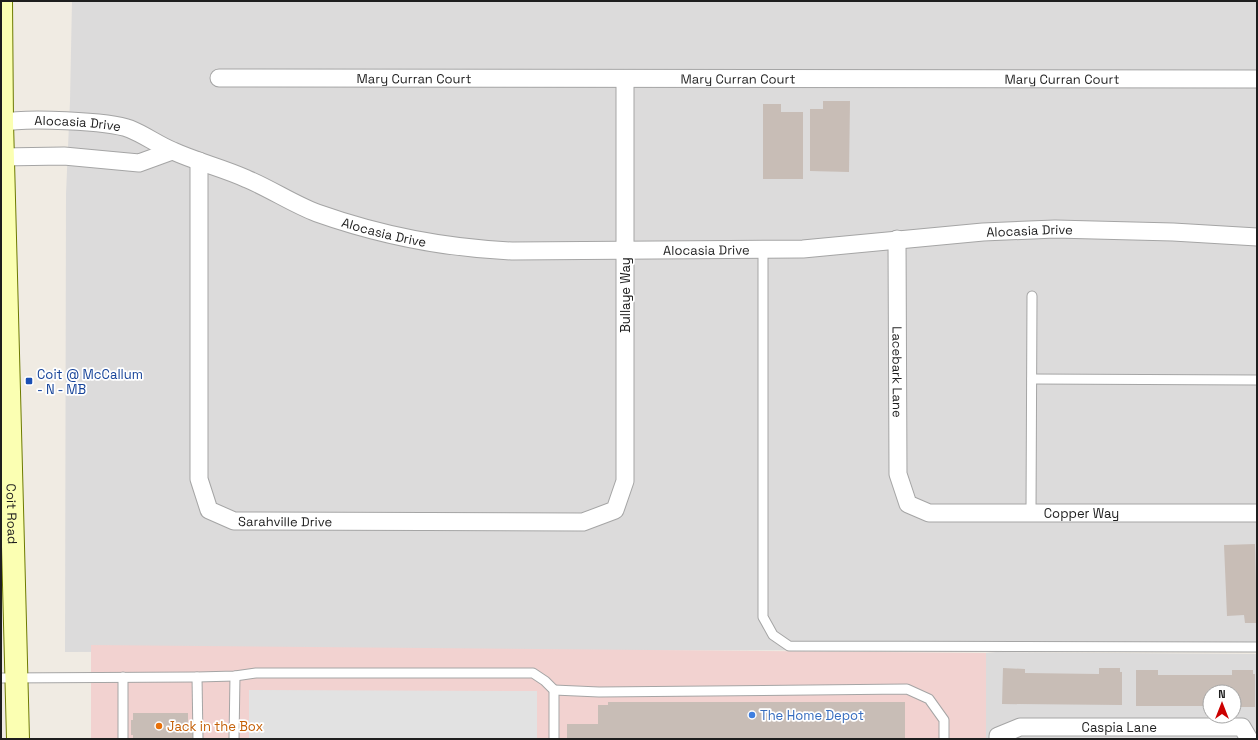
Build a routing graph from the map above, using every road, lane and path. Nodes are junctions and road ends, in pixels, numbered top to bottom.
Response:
1 (1, 1) edge
2 (219, 78) dead end
3 (1257, 78) edge
4 (625, 79) junction
5 (2, 122) edge
6 (172, 151) junction
7 (2, 157) edge
8 (199, 161) junction
9 (1257, 237) edge
10 (897, 239) junction
11 (626, 250) junction
12 (763, 250) junction
13 (1032, 296) dead end
14 (1032, 379) junction
15 (1257, 380) edge
16 (908, 504) joint
17 (615, 510) joint
18 (1031, 513) junction
19 (1257, 513) edge
20 (1257, 647) edge
21 (235, 676) junction
22 (123, 677) junction
23 (197, 677) junction
24 (9, 678) edge
25 (554, 690) junction
26 (1125, 732) edge
27 (1245, 733) edge
28 (998, 738) edge
29 (18, 739) edge
30 (122, 739) edge
31 (198, 739) edge
32 (234, 739) edge
33 (554, 739) edge
34 (944, 739) edge

1 - 5 main road, Coit Road
2 - 4 street, Mary Curran Court
3 - 4 street, Mary Curran Court
4 - 11 street, Bullaye Way
5 - 6 street, Alocasia Drive
5 - 7 main road, Coit Road
6 - 7 street
6 - 8 street, Alocasia Drive
7 - 24 main road, Coit Road
8 - 11 street, Alocasia Drive
8 - 17 street, Sarahville Drive
9 - 10 street, Alocasia Drive
10 - 12 street, Alocasia Drive
10 - 16 street, Lacebark Lane
11 - 12 street, Alocasia Drive
11 - 17 street, Bullaye Way
12 - 20 lane
13 - 14 lane
14 - 15 lane
14 - 18 lane
16 - 18 street, Copper Way
18 - 19 street, Copper Way
21 - 23 lane
21 - 25 lane
21 - 32 lane
22 - 23 lane
22 - 24 lane
22 - 30 lane
23 - 31 lane
24 - 29 main road, Coit Road
25 - 33 lane
25 - 34 lane
26 - 27 street, Caspia Lane
26 - 28 street, Caspia Lane

